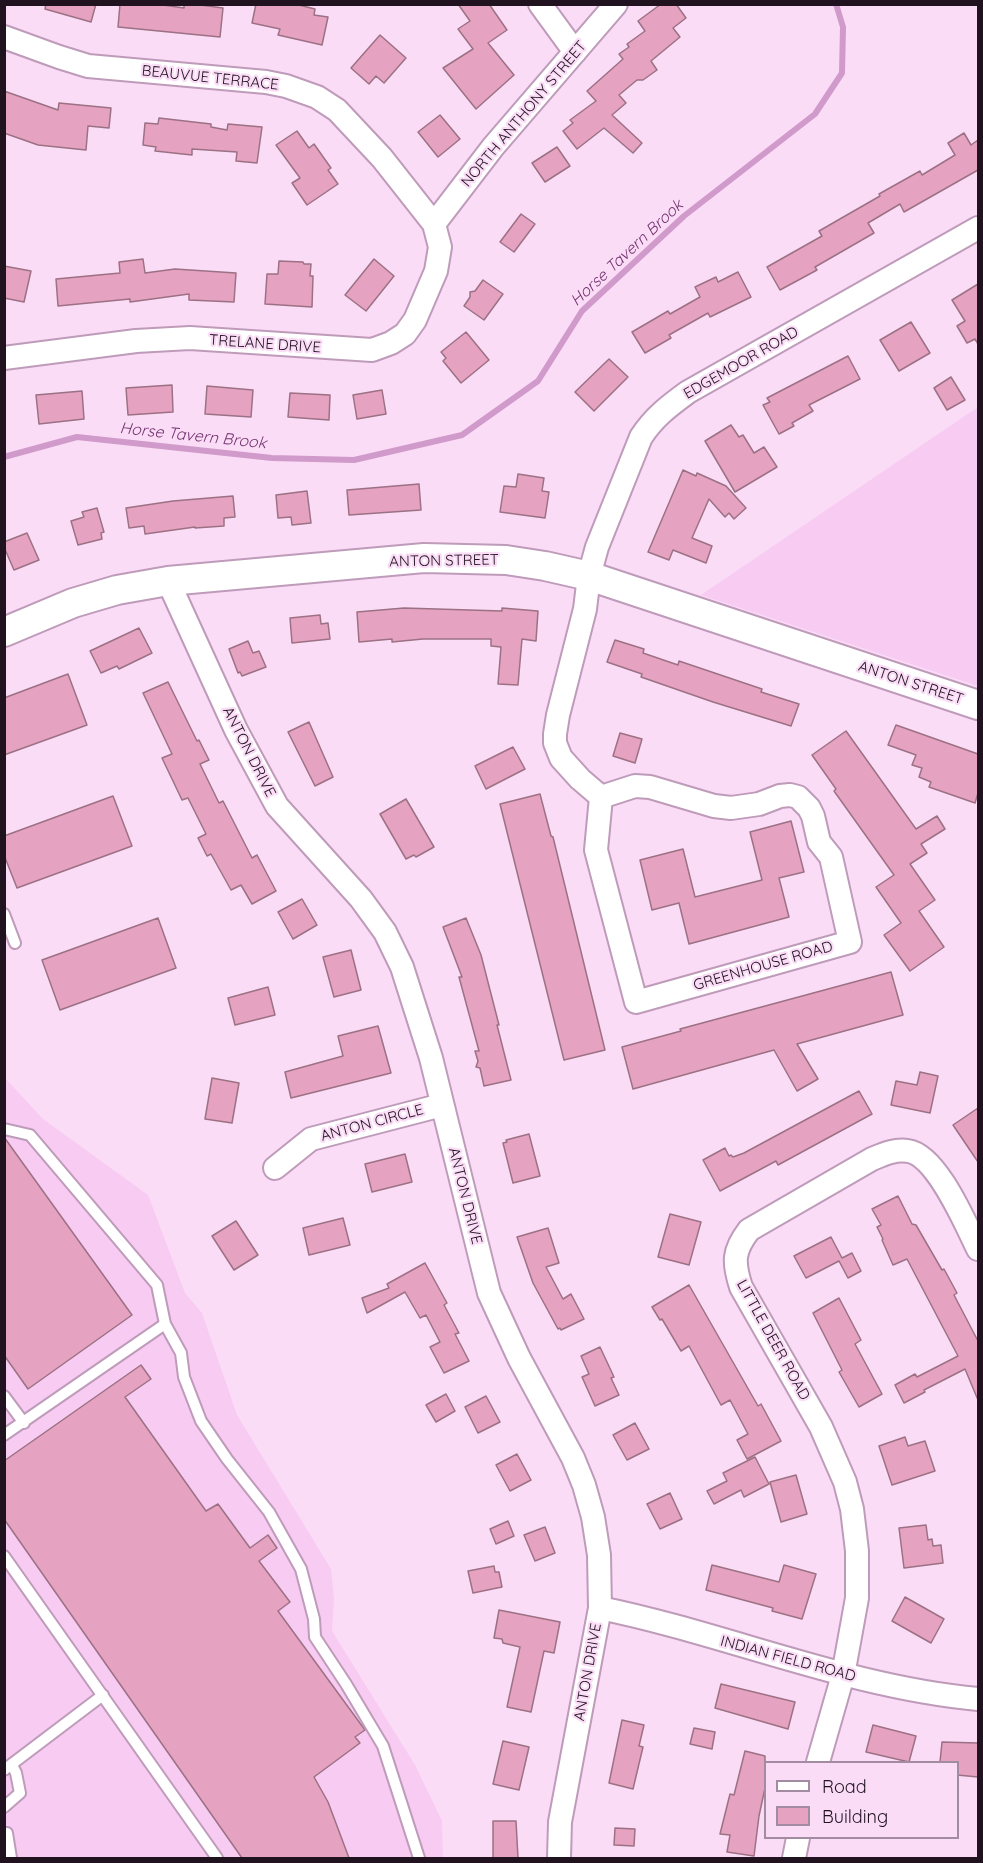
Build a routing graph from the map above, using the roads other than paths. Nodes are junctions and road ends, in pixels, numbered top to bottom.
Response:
1 (540, 4) edge
2 (616, 4) edge
3 (4, 37) edge
4 (576, 52) junction
5 (434, 224) junction
6 (978, 228) edge
7 (4, 358) edge
8 (589, 576) junction
9 (168, 581) junction
10 (4, 632) edge
11 (978, 705) edge
12 (601, 796) junction
13 (4, 914) edge
14 (15, 943) dead end
15 (442, 1105) junction
16 (4, 1129) edge
17 (275, 1168) dead end
18 (978, 1249) edge
19 (165, 1324) junction
20 (4, 1396) edge
21 (24, 1423) junction
22 (4, 1435) edge
23 (4, 1556) edge
24 (600, 1608) junction
25 (843, 1675) junction
26 (103, 1695) junction
27 (978, 1699) edge
28 (818, 1761) edge
29 (8, 1768) edge
30 (4, 1807) edge
31 (7, 1833) dead end
32 (798, 1839) edge
33 (11, 1858) edge
34 (217, 1858) edge
35 (419, 1858) edge
36 (559, 1858) edge
37 (794, 1858) edge

1 - 4 street
2 - 4 street, NORTH ANTHONY STREET
3 - 5 street, BEAUVUE TERRACE
4 - 5 street, NORTH ANTHONY STREET
5 - 7 street, TRELANE DRIVE
6 - 8 street, EDGEMOOR ROAD
8 - 9 street, ANTON STREET
8 - 11 street, ANTON STREET
8 - 12 street
9 - 10 street, ANTON STREET
9 - 15 street, ANTON DRIVE
12 - 12 street, GREENHOUSE ROAD
13 - 14 lane
15 - 17 street, ANTON CIRCLE
15 - 24 street, ANTON DRIVE
16 - 19 lane
18 - 25 street, LITTLE DEER ROAD
19 - 21 lane
19 - 35 lane
20 - 21 lane
21 - 22 lane
23 - 26 lane
24 - 25 street, INDIAN FIELD ROAD
24 - 36 street, ANTON DRIVE
25 - 27 street, INDIAN FIELD ROAD
25 - 28 street, LITTLE DEER ROAD
26 - 29 lane
26 - 34 lane
29 - 30 lane
31 - 33 lane
32 - 37 street

